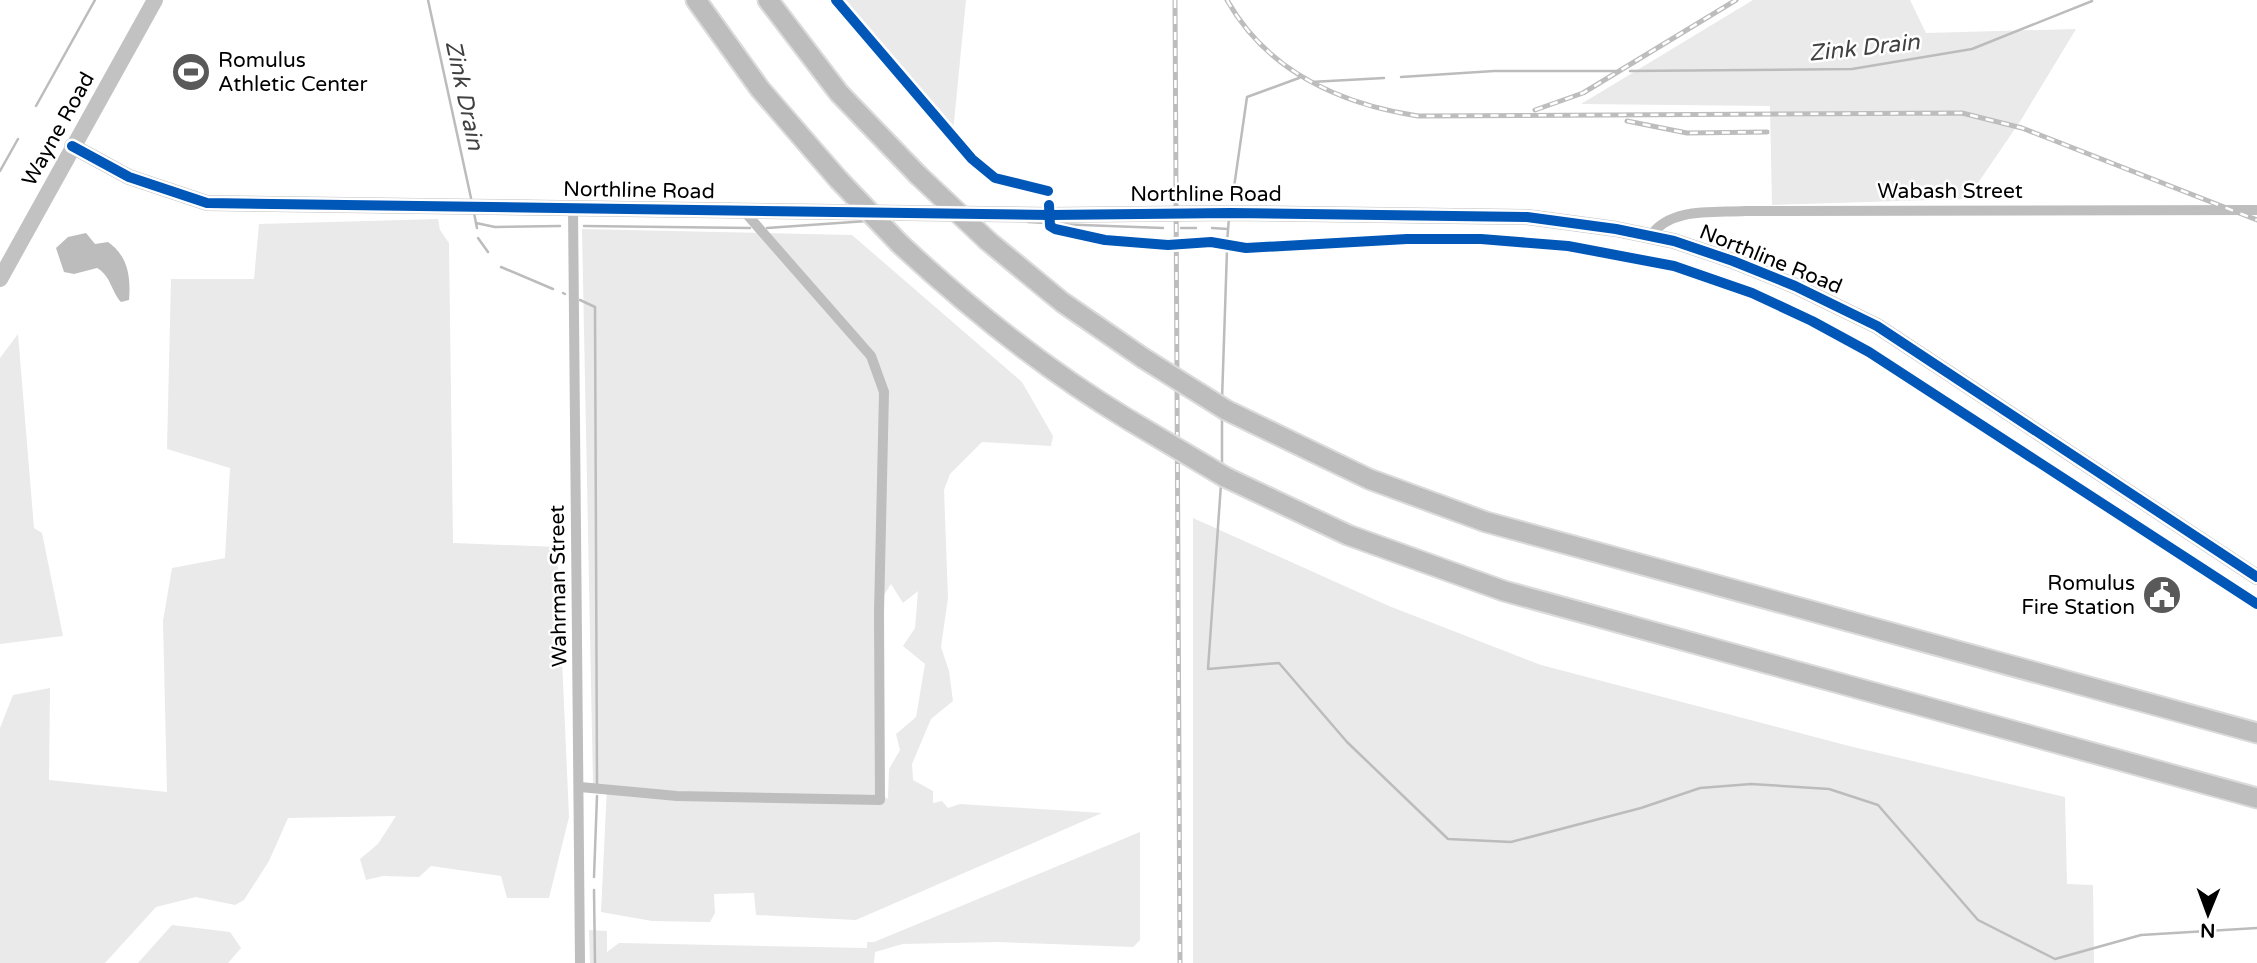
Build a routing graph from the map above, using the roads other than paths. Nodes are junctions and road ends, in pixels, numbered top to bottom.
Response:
1 (155, 0) edge
2 (696, 0) edge
3 (768, 0) edge
4 (72, 146) junction
5 (573, 208) junction
6 (2257, 209) edge
7 (743, 210) junction
8 (1651, 236) junction
9 (0, 279) edge
10 (2257, 577) edge
11 (2257, 733) edge
12 (580, 787) junction
13 (2257, 798) edge
14 (580, 963) edge

1 - 4 street, Wayne Road
2 - 13 highway, bridge
3 - 11 highway, bridge
4 - 5 street, Northline Road
4 - 9 street, Wayne Road
5 - 7 street, Northline Road
5 - 12 street, Wahrman Street
6 - 8 street, Wabash Street
7 - 8 street, Northline Road
7 - 12 street
8 - 10 street, Northline Road
12 - 14 street, Wahrman Street

